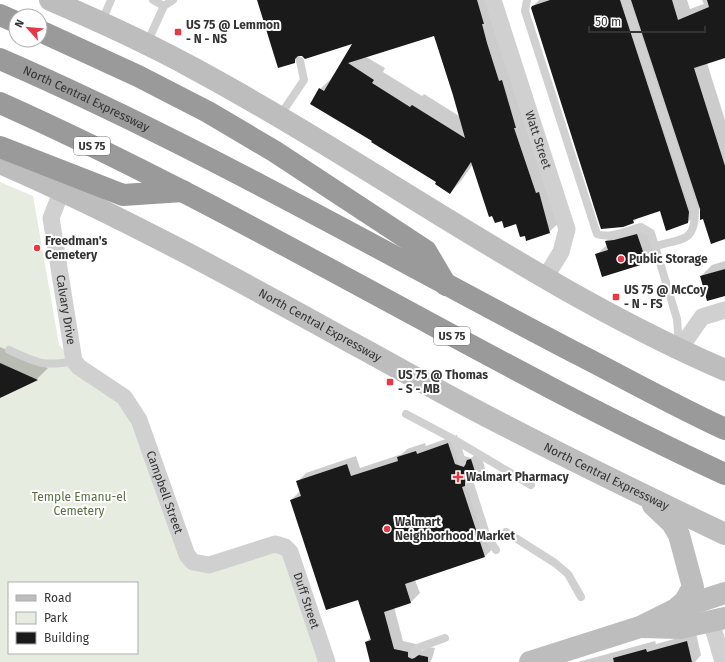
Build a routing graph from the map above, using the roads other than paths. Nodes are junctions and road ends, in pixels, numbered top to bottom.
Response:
1 (50, 0) edge
2 (111, 0) edge
3 (153, 0) edge
4 (173, 0) edge
5 (493, 0) edge
6 (527, 0) edge
7 (626, 0) edge
8 (164, 6) junction
9 (102, 22) junction
10 (48, 35) edge
11 (146, 44) junction
12 (0, 59) edge
13 (300, 61) dead end
14 (0, 103) edge
15 (279, 118) junction
16 (0, 147) edge
17 (0, 163) edge
18 (62, 190) junction
19 (183, 190) junction
20 (656, 246) junction
21 (545, 278) junction
22 (446, 286) junction
23 (725, 310) edge
24 (9, 350) dead end
25 (679, 350) junction
26 (74, 361) junction
27 (725, 370) edge
28 (406, 414) dead end
29 (725, 429) edge
30 (455, 440) junction
31 (462, 462) dead end
32 (725, 474) edge
33 (470, 484) dead end
34 (531, 485) dead end
35 (640, 494) junction
36 (506, 532) dead end
37 (725, 534) edge
38 (279, 544) joint
39 (496, 550) dead end
40 (725, 593) edge
41 (581, 597) dead end
42 (676, 609) junction
43 (718, 620) edge
44 (640, 627) junction
45 (445, 638) dead end
46 (413, 654) dead end
47 (327, 662) edge
48 (530, 662) edge
49 (723, 662) edge

1 - 9 main road
2 - 9 lane
3 - 8 lane
4 - 8 lane
5 - 21 street, Watt Street
6 - 20 lane
7 - 20 lane
8 - 11 lane
9 - 11 main road
10 - 22 highway
11 - 15 main road
12 - 22 highway, North Central Expressway
13 - 15 lane
14 - 19 highway, US 75
15 - 21 main road
16 - 19 highway
17 - 18 main road, North Central Expressway
18 - 26 street, Calvary Drive
18 - 35 main road, North Central Expressway
19 - 32 highway, US 75
20 - 25 lane
21 - 25 main road
22 - 29 highway, North Central Expressway
23 - 25 street
24 - 26 lane
25 - 27 main road
26 - 38 street, Campbell Street
28 - 30 lane
30 - 31 lane
30 - 34 lane
33 - 39 lane
35 - 37 main road, North Central Expressway
35 - 42 main road
36 - 41 lane
38 - 47 street, Duff Street
40 - 42 main road
42 - 44 main road
43 - 44 main road
43 - 49 street
44 - 48 main road
45 - 46 lane

